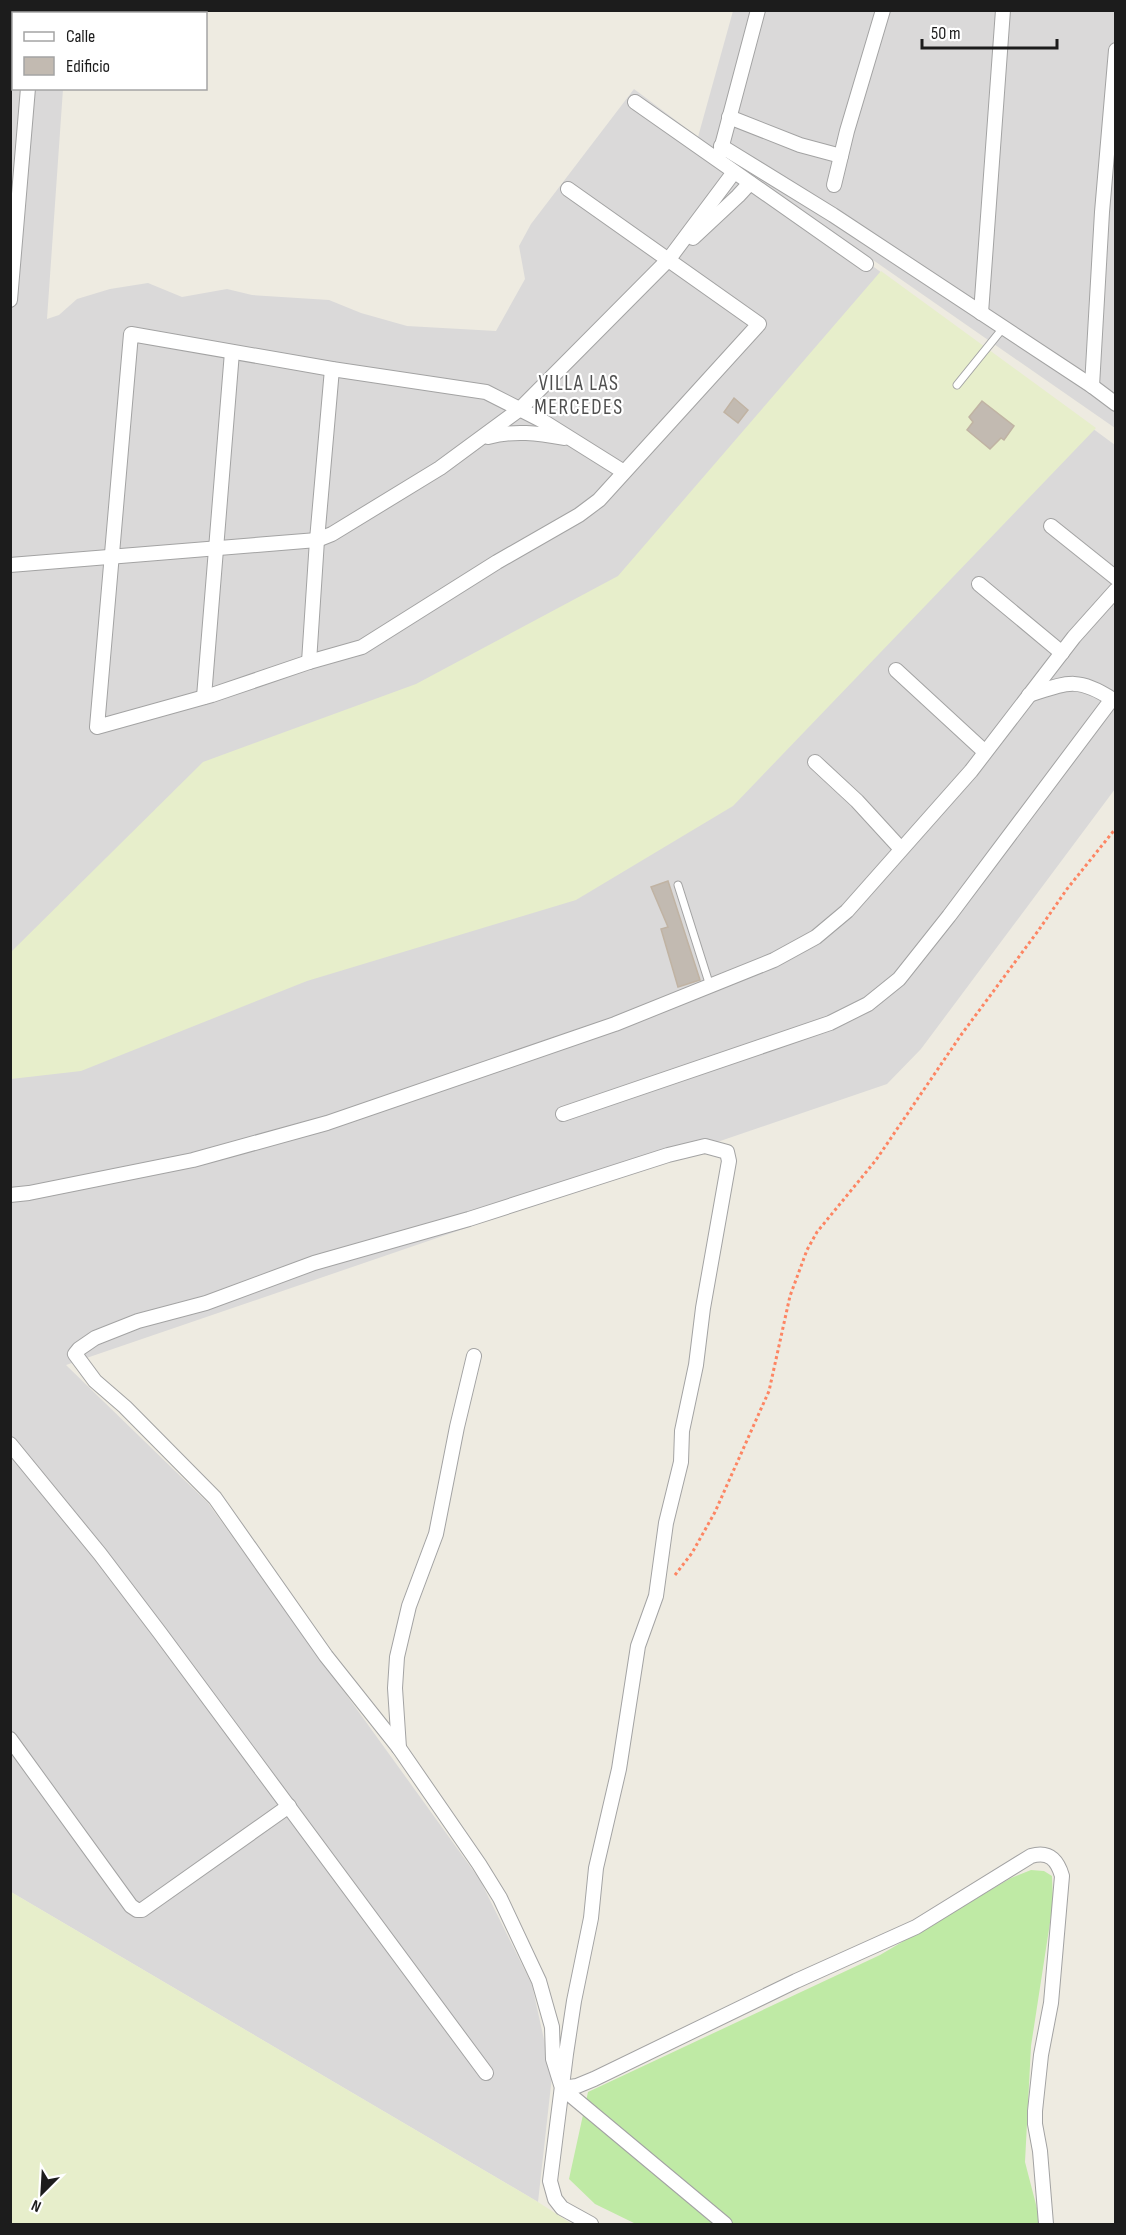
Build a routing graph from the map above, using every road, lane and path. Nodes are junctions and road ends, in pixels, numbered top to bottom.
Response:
1 (758, 10) edge
2 (883, 10) edge
3 (1003, 10) edge
4 (1116, 50) edge
5 (28, 90) edge
6 (635, 102) dead end
7 (729, 117) junction
8 (17, 143) edge
9 (721, 146) junction
10 (841, 156) junction
11 (719, 161) junction
12 (734, 172) junction
13 (750, 183) junction
14 (834, 184) dead end
15 (568, 189) dead end
16 (669, 259) junction
17 (866, 264) dead end
18 (10, 300) edge
19 (981, 313) junction
20 (1003, 328) junction
21 (232, 352) junction
22 (332, 369) junction
23 (957, 385) dead end
24 (1092, 386) junction
25 (1116, 404) edge
26 (520, 409) junction
27 (482, 438) junction
28 (572, 439) junction
29 (624, 472) junction
30 (1051, 526) dead end
31 (317, 540) junction
32 (217, 548) junction
33 (112, 557) junction
34 (10, 565) edge
35 (1116, 578) edge
36 (979, 584) dead end
37 (1116, 590) edge
38 (1062, 653) junction
39 (309, 662) junction
40 (896, 670) dead end
41 (1029, 695) junction
42 (204, 698) junction
43 (985, 752) junction
44 (815, 762) dead end
45 (1116, 828) edge
46 (901, 849) junction
47 (678, 885) dead end
48 (710, 986) junction
49 (563, 1114) dead end
50 (10, 1195) edge
51 (474, 1356) dead end
52 (10, 1444) edge
53 (656, 1596) junction
54 (10, 1739) edge
55 (399, 1748) junction
56 (289, 1806) junction
57 (486, 2073) dead end
58 (562, 2088) junction
59 (591, 2224) edge
60 (725, 2224) edge
61 (1046, 2224) edge

1 - 7 street
2 - 10 street
3 - 19 street
4 - 24 street
5 - 8 street
6 - 11 street
7 - 9 street
7 - 10 street
8 - 18 street
9 - 11 street
9 - 19 street
10 - 14 street
11 - 12 street
12 - 13 street
12 - 16 street
13 - 16 street
13 - 17 street
15 - 16 street
16 - 26 street
16 - 29 street
19 - 20 street
20 - 23 lane
20 - 24 street
21 - 22 street
21 - 32 street
21 - 33 street
22 - 26 street
22 - 31 street
24 - 25 street
26 - 27 street
26 - 28 street
27 - 28 street
27 - 31 street
28 - 29 street
29 - 39 street
30 - 35 street
31 - 32 street
31 - 39 street
32 - 33 street
32 - 42 street
33 - 34 street
33 - 42 street
36 - 38 street
37 - 38 street
38 - 41 street
39 - 42 street
40 - 43 street
41 - 43 street
41 - 49 street
43 - 46 street
44 - 46 street
45 - 53 path
46 - 48 street
47 - 48 lane
48 - 50 street
51 - 55 street
52 - 56 street
53 - 55 street
53 - 58 street
54 - 56 street
55 - 58 street
56 - 57 street
58 - 59 street
58 - 60 street
58 - 61 street

